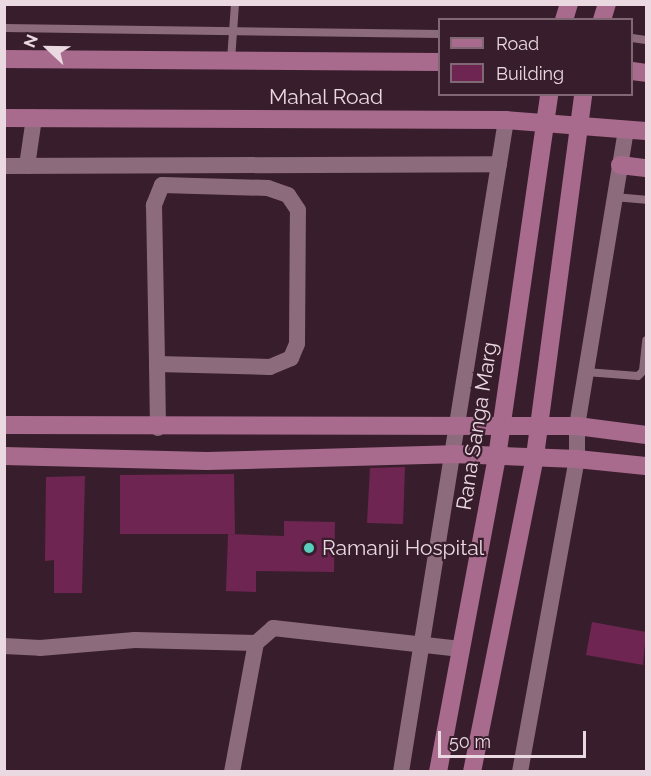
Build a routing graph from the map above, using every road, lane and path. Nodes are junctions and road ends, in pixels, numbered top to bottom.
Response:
1 (235, 4) edge
2 (4, 28) edge
3 (235, 32) junction
4 (438, 34) edge
5 (4, 59) edge
6 (231, 61) junction
7 (438, 62) edge
8 (549, 96) edge
9 (582, 96) edge
10 (4, 118) edge
11 (34, 118) junction
12 (506, 120) junction
13 (545, 122) junction
14 (579, 125) junction
15 (626, 129) junction
16 (646, 131) edge
17 (164, 164) junction
18 (498, 164) junction
19 (620, 165) junction
20 (4, 166) edge
21 (27, 166) junction
22 (646, 168) edge
23 (162, 184) junction
24 (615, 197) junction
25 (646, 201) edge
26 (646, 340) edge
27 (157, 364) junction
28 (586, 372) junction
29 (4, 425) edge
30 (457, 426) junction
31 (539, 426) junction
32 (577, 426) junction
33 (501, 427) junction
34 (158, 428) junction
35 (646, 435) edge
36 (452, 454) junction
37 (4, 456) edge
38 (535, 456) junction
39 (497, 457) junction
40 (577, 459) junction
41 (646, 466) edge
42 (256, 644) junction
43 (423, 645) junction
44 (4, 646) edge
45 (461, 649) junction
46 (232, 771) edge
47 (401, 771) edge
48 (438, 771) edge
49 (472, 771) edge
50 (520, 771) edge

1 - 3 lane
2 - 3 lane
3 - 4 lane
3 - 6 lane
5 - 6 main road, Mahal Road
6 - 7 main road, Mahal Road
8 - 13 main road, Rana Sanga Marg
9 - 14 main road
10 - 11 main road, Mahal Road
11 - 12 main road, Mahal Road
11 - 21 street
12 - 13 main road, Mahal Road
12 - 18 street
13 - 14 main road, Mahal Road
13 - 33 main road, Rana Sanga Marg
14 - 15 main road, Mahal Road
14 - 31 main road
15 - 16 main road, Mahal Road
15 - 19 street
17 - 18 street
17 - 21 street
17 - 23 street
18 - 30 street
19 - 22 main road
19 - 24 street
20 - 21 street
23 - 27 street
23 - 27 street
24 - 25 lane
24 - 28 street
26 - 28 lane
27 - 34 street
28 - 32 street
29 - 34 main road
30 - 33 main road
30 - 34 main road
30 - 36 street
31 - 32 main road
31 - 33 main road
31 - 38 main road
32 - 35 main road
32 - 40 street
33 - 39 main road, Rana Sanga Marg
36 - 37 main road
36 - 39 main road
36 - 43 street
38 - 39 main road
38 - 40 main road
38 - 49 main road
39 - 45 main road, Rana Sanga Marg
40 - 41 main road
40 - 50 street
42 - 43 street
42 - 44 street
42 - 46 street
43 - 45 street
43 - 47 street
45 - 48 main road, Rana Sanga Marg

